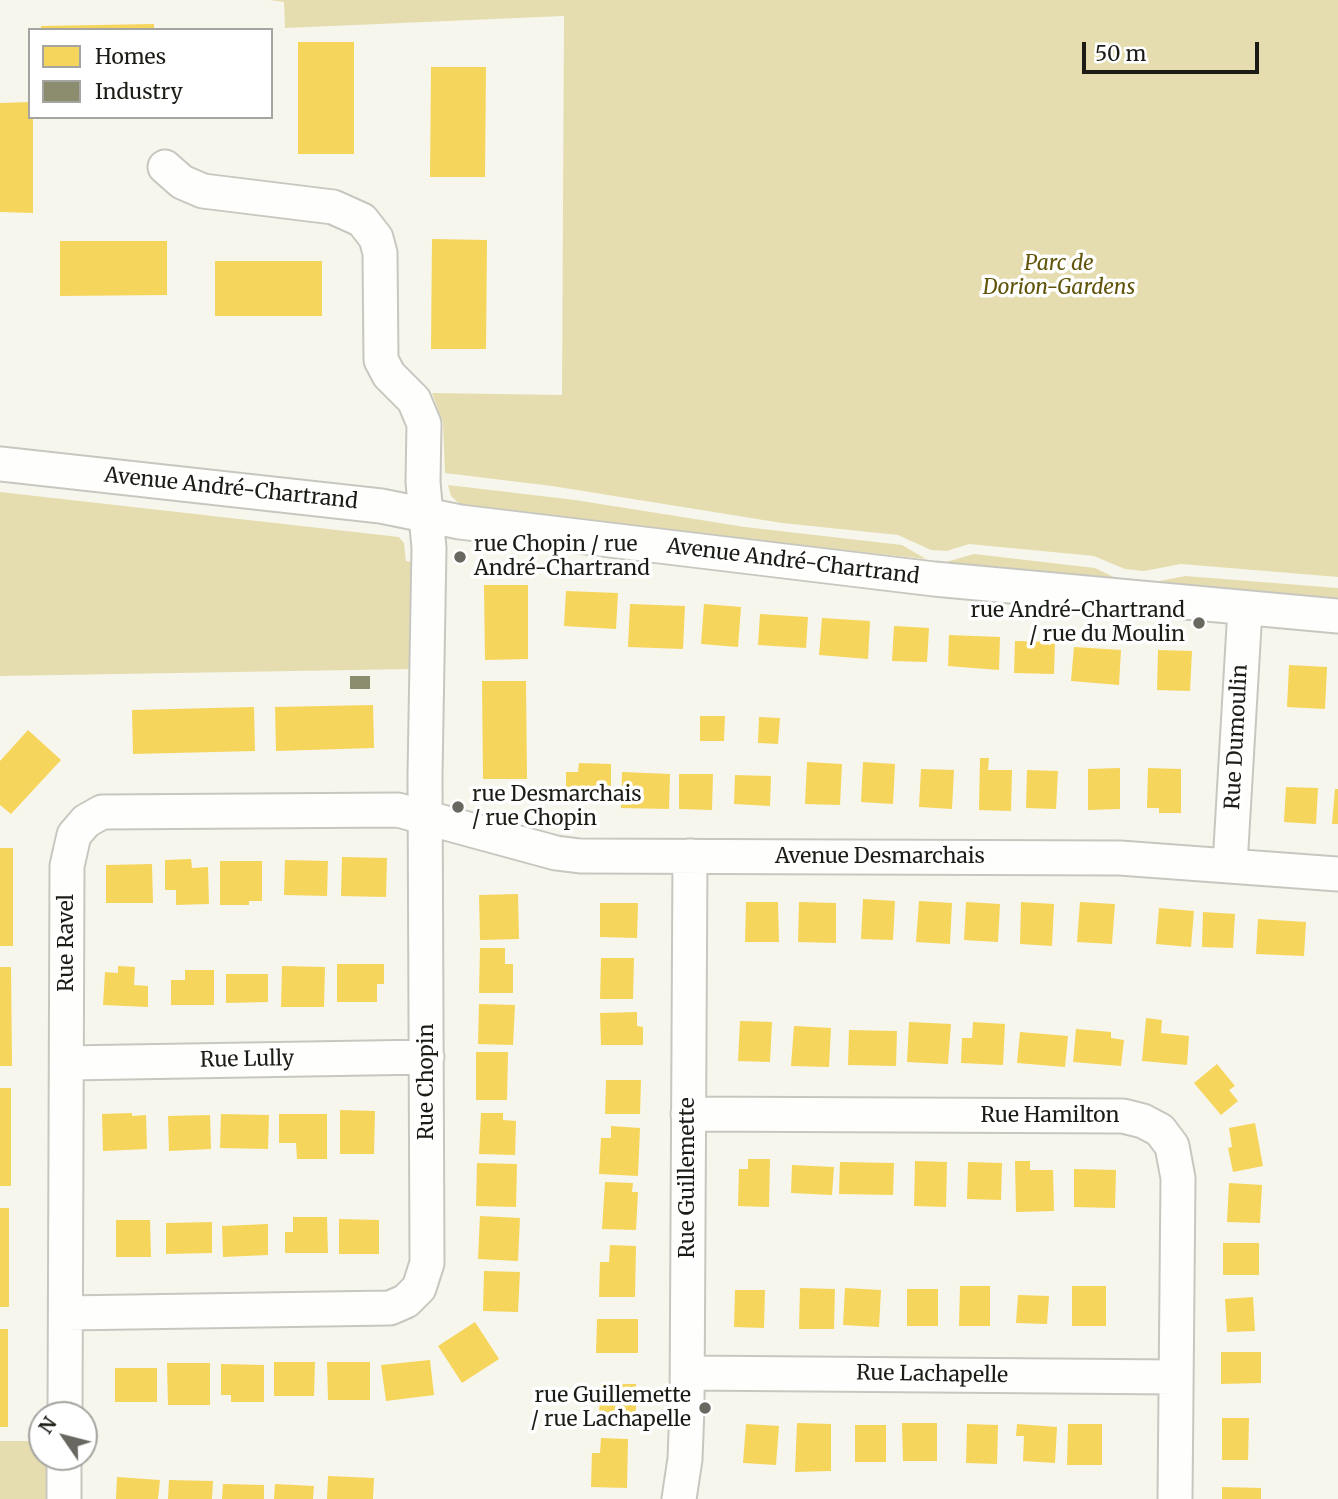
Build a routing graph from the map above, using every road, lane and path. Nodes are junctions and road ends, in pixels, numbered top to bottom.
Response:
1 (165, 166) dead end
2 (0, 464) edge
3 (426, 514) junction
4 (1245, 609) junction
5 (1338, 616) edge
6 (427, 818) junction
7 (690, 856) junction
8 (1230, 864) junction
9 (1338, 874) edge
10 (427, 1057) junction
11 (67, 1063) junction
12 (688, 1114) junction
13 (66, 1313) junction
14 (688, 1373) junction
15 (1176, 1377) junction
16 (65, 1401) edge
17 (65, 1471) edge
18 (64, 1499) edge
19 (679, 1499) edge
20 (1175, 1499) edge

1 - 3 street, Rue Chopin
2 - 3 street, Avenue André-Chartrand
3 - 4 street, Avenue André-Chartrand
3 - 6 street, Rue Chopin
4 - 5 street, Avenue André-Chartrand
4 - 8 street, Rue Dumoulin
6 - 7 street, Avenue Desmarchais
6 - 10 street, Rue Chopin
6 - 11 street, Rue Ravel
7 - 8 street, Avenue Desmarchais
7 - 12 street, Rue Guillemette
8 - 9 street, Avenue Desmarchais
10 - 11 street, Rue Lully
10 - 13 street, Rue Chopin
11 - 13 street, Rue Ravel
12 - 14 street, Rue Guillemette
12 - 15 street, Rue Hamilton
13 - 16 street, Rue Ravel
14 - 15 street, Rue Lachapelle
14 - 19 street, Rue Guillemette
15 - 20 street, Rue Hamilton
17 - 18 street

